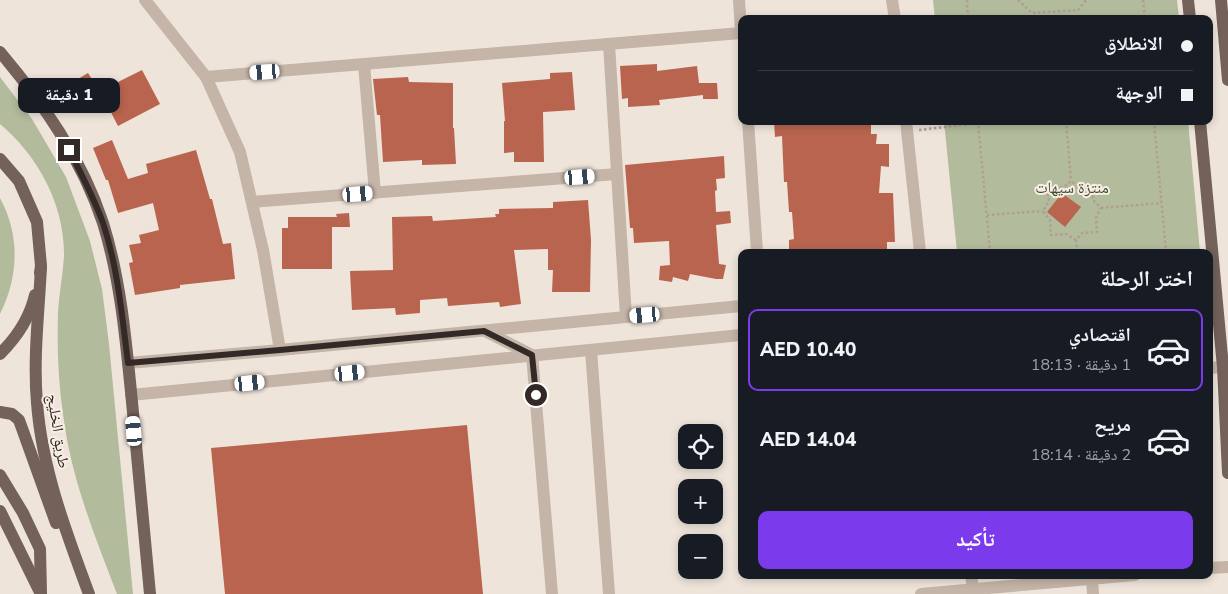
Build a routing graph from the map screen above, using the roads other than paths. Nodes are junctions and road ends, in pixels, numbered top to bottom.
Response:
1 (145, 0) edge
2 (739, 0) edge
3 (892, 0) edge
4 (1188, 0) edge
5 (1221, 0) edge
6 (740, 15) edge
7 (894, 15) edge
8 (1190, 15) edge
9 (738, 32) edge
10 (609, 44) junction
11 (0, 52) edge
12 (364, 64) junction
13 (206, 77) junction
14 (1228, 80) edge
15 (748, 125) edge
16 (1200, 125) edge
17 (906, 126) edge
18 (0, 160) edge
19 (617, 174) junction
20 (375, 193) junction
21 (252, 202) junction
22 (756, 249) edge
23 (920, 249) edge
24 (1212, 249) edge
25 (1213, 260) edge
26 (41, 266) junction
27 (738, 306) edge
28 (626, 317) junction
29 (484, 331) junction
30 (738, 335) edge
31 (280, 350) junction
32 (591, 350) junction
33 (0, 354) edge
34 (532, 355) junction
35 (128, 363) junction
36 (1223, 367) junction
37 (1213, 368) edge
38 (131, 395) junction
39 (0, 412) edge
40 (1228, 473) edge
41 (0, 475) edge
42 (0, 511) edge
43 (1228, 567) edge
44 (1213, 568) edge
45 (971, 579) edge
46 (1092, 579) joint
47 (84, 581) junction
48 (972, 589) junction
49 (934, 593) edge
50 (41, 594) edge
51 (89, 594) edge
52 (150, 594) edge
53 (552, 594) edge
54 (610, 594) edge
55 (921, 594) edge
56 (1093, 594) edge

1 - 13 street
2 - 6 street
3 - 7 street
4 - 8 main road
5 - 14 main road
9 - 10 street
10 - 12 street
10 - 19 street
11 - 35 main road
12 - 13 street
12 - 20 street
13 - 21 street
15 - 22 street
16 - 24 main road
17 - 23 street
18 - 26 main road
19 - 20 street
19 - 28 street
20 - 21 street
21 - 31 street
25 - 36 main road
26 - 33 main road
26 - 47 main road, طريق الخليج
27 - 28 street
28 - 29 street
29 - 31 street
29 - 34 street
30 - 32 street
31 - 35 street
32 - 34 street
32 - 54 street
34 - 38 street
34 - 53 street
35 - 38 main road
36 - 37 street
36 - 40 main road
38 - 52 main road
39 - 47 main road
41 - 50 main road
42 - 50 main road
43 - 44 street
45 - 48 street
46 - 48 street
46 - 56 street
47 - 51 main road, طريق الخليج
48 - 49 street
49 - 55 street

